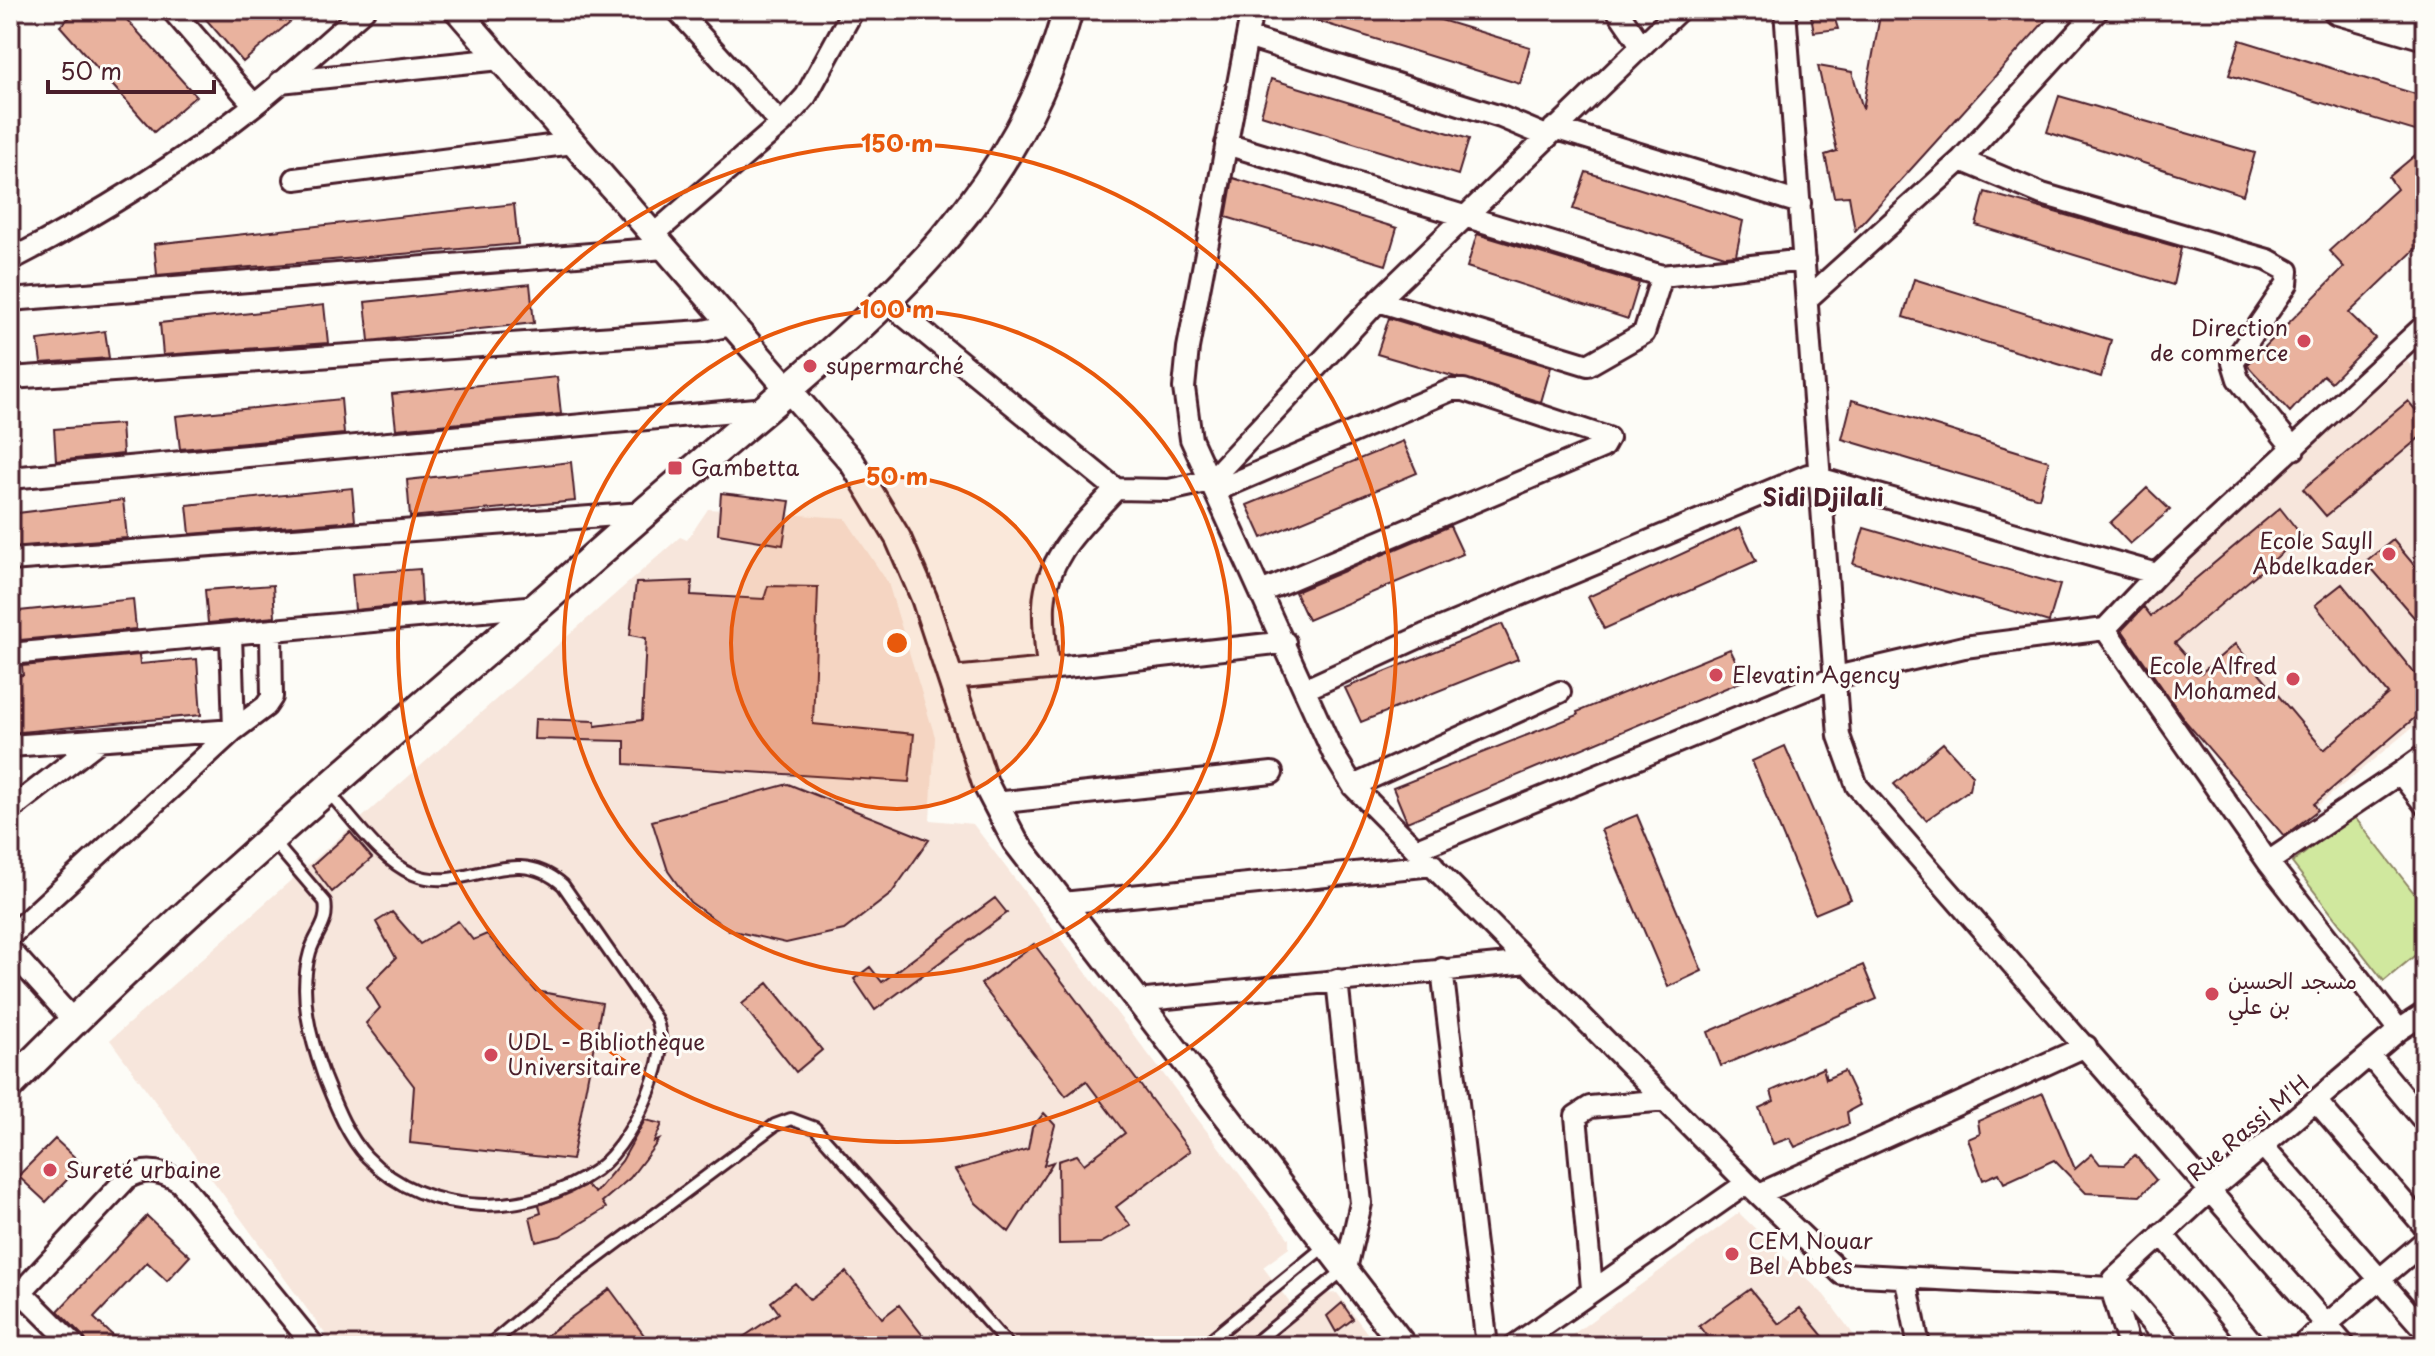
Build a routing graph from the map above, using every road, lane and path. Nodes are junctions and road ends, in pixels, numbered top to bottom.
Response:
1 (172, 10) edge
2 (364, 10) edge
3 (457, 10) edge
4 (853, 10) edge
5 (1068, 10) edge
6 (1252, 10) edge
7 (1617, 10) edge
8 (1679, 10) edge
9 (1785, 10) edge
10 (2098, 10) edge
11 (2338, 10) edge
12 (679, 11) edge
13 (2425, 35) edge
14 (1247, 37) junction
15 (1641, 45) junction
16 (500, 59) junction
17 (280, 82) junction
18 (254, 105) junction
19 (781, 124) junction
20 (1550, 132) junction
21 (573, 143) junction
22 (1226, 144) junction
23 (1961, 160) junction
24 (295, 179) dead end
25 (1800, 203) junction
26 (1463, 217) junction
27 (659, 242) junction
28 (10, 260) edge
29 (1804, 260) junction
30 (1662, 276) junction
31 (1807, 299) junction
32 (10, 300) edge
33 (886, 301) junction
34 (1378, 301) junction
35 (732, 325) junction
36 (2425, 325) edge
37 (10, 378) edge
38 (788, 389) junction
39 (766, 408) junction
40 (2294, 449) junction
41 (1820, 476) junction
42 (10, 478) edge
43 (1212, 486) junction
44 (1116, 489) junction
45 (644, 513) junction
46 (10, 560) edge
47 (2157, 574) junction
48 (1261, 592) junction
49 (537, 606) junction
50 (2105, 629) junction
51 (271, 633) junction
52 (231, 635) junction
53 (1285, 642) junction
54 (10, 654) edge
55 (1048, 669) junction
56 (1836, 677) junction
57 (951, 678) junction
58 (1306, 689) junction
59 (1560, 692) dead end
60 (234, 730) junction
61 (100, 740) junction
62 (10, 746) edge
63 (2425, 755) edge
64 (1272, 773) dead end
65 (2400, 773) junction
66 (1353, 786) junction
67 (327, 791) junction
68 (995, 803) junction
69 (2425, 805) edge
70 (10, 810) edge
71 (272, 840) junction
72 (1417, 849) junction
73 (2268, 862) junction
74 (1433, 865) junction
75 (1063, 903) junction
76 (10, 936) edge
77 (10, 950) edge
78 (1528, 962) junction
79 (1442, 969) junction
80 (1337, 980) junction
81 (1137, 1001) junction
82 (2425, 1013) edge
83 (73, 1020) junction
84 (2399, 1030) junction
85 (2086, 1046) junction
86 (2370, 1056) junction
87 (10, 1085) edge
88 (1666, 1100) junction
89 (2316, 1101) junction
90 (2425, 1122) edge
91 (2263, 1146) junction
92 (1753, 1189) junction
93 (2211, 1190) junction
94 (2425, 1227) edge
95 (2162, 1234) junction
96 (1352, 1235) junction
97 (2425, 1241) edge
98 (1326, 1245) junction
99 (1346, 1269) junction
100 (2381, 1278) junction
101 (1906, 1280) junction
102 (2112, 1284) junction
103 (16, 1286) edge
104 (1592, 1288) junction
105 (2326, 1324) junction
106 (2425, 1331) edge
107 (1003, 1344) edge
108 (75, 1346) edge
109 (314, 1346) edge
110 (488, 1346) edge
111 (1203, 1346) edge
112 (1251, 1346) edge
113 (1404, 1346) edge
114 (1487, 1346) edge
115 (1514, 1346) edge
116 (1919, 1346) edge
117 (2129, 1346) edge
118 (2171, 1346) edge
119 (2255, 1346) edge
120 (2301, 1346) edge
121 (2345, 1346) edge

1 - 18 street
2 - 17 street
3 - 16 street
4 - 19 street
5 - 33 main road
6 - 14 street
7 - 15 street
8 - 15 street
9 - 25 street
10 - 23 street
11 - 13 main road
12 - 19 street
14 - 20 street
14 - 22 street
15 - 20 street
16 - 17 street
16 - 21 street
17 - 18 street
18 - 28 street
19 - 27 street
20 - 25 street
20 - 26 street
21 - 24 street
21 - 27 street
22 - 26 street
22 - 43 street
23 - 31 street
23 - 40 street
25 - 29 street
26 - 30 street
26 - 34 street
27 - 32 street
27 - 35 street
29 - 30 street
29 - 31 street
30 - 34 street
31 - 41 street
33 - 38 main road
33 - 44 street
34 - 43 street
35 - 37 street
35 - 38 street
36 - 40 street
38 - 39 main road
38 - 57 street
39 - 42 street
39 - 45 main road
40 - 47 street
41 - 47 street
41 - 56 street
41 - 58 street
43 - 44 street
43 - 48 street
43 - 48 street
44 - 55 street
45 - 46 street
45 - 49 main road
47 - 50 street
48 - 53 street
49 - 51 street
49 - 67 main road
50 - 56 street
50 - 73 street
51 - 52 street
51 - 60 street
52 - 54 street
52 - 60 street
53 - 55 street
53 - 58 street
55 - 57 street
56 - 72 street
56 - 85 street
57 - 68 street
58 - 66 street
59 - 66 street
60 - 61 street
60 - 76 street
61 - 62 street
61 - 70 street
63 - 65 street
64 - 68 street
65 - 69 street
65 - 73 street
66 - 72 street
67 - 71 main road
67 - 71 lane
68 - 75 street
71 - 83 main road
72 - 74 street
73 - 84 street
74 - 75 street
74 - 78 street
75 - 81 street
77 - 83 street
78 - 79 street
78 - 88 street
79 - 80 street
79 - 114 street
80 - 81 street
80 - 96 street
81 - 98 street
82 - 84 street, Rue Rassi M'H
83 - 87 main road
84 - 86 street, Rue Rassi M'H
85 - 92 street
85 - 93 street
86 - 89 street, Rue Rassi M'H
86 - 90 street
88 - 92 street
88 - 104 street
89 - 91 street, Rue Rassi M'H
89 - 94 street
91 - 93 street, Rue Rassi M'H
91 - 100 street
92 - 101 street
92 - 104 street
93 - 95 street, Rue Rassi M'H
93 - 105 street
95 - 102 street, Rue Rassi M'H
95 - 119 street
96 - 98 street
96 - 99 street
97 - 100 street
98 - 99 street
98 - 111 lane
99 - 112 lane
99 - 113 street
100 - 105 street
100 - 106 street
101 - 102 street
101 - 116 street
102 - 117 street
102 - 118 street
103 - 108 street
103 - 109 street
104 - 115 street
105 - 120 street
105 - 121 street
107 - 110 lane

